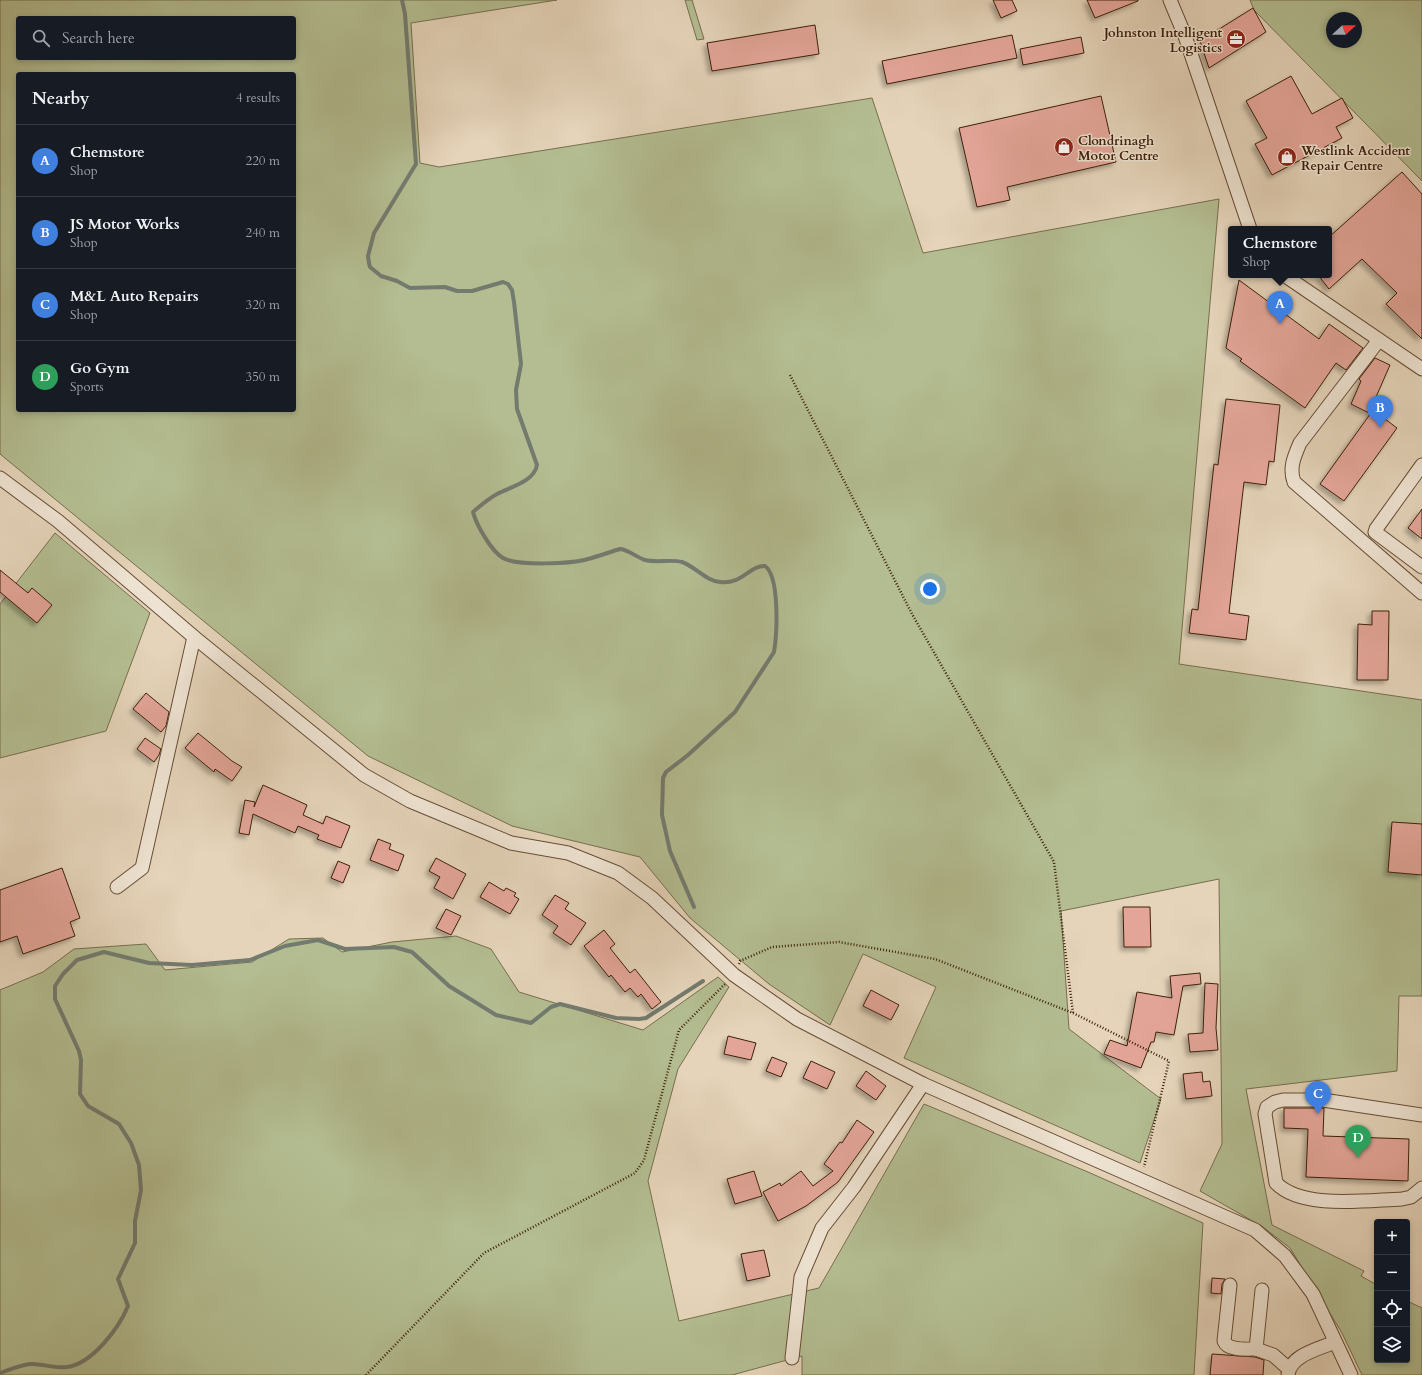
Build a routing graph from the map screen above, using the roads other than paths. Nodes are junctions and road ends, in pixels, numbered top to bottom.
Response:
1 (1170, 0) edge
2 (1249, 226) edge
3 (1288, 278) edge
4 (1379, 340) junction
5 (1422, 369) edge
6 (1420, 471) edge
7 (2, 482) edge
8 (1422, 567) edge
9 (1422, 593) edge
10 (194, 637) junction
11 (117, 887) dead end
12 (923, 1084) junction
13 (1422, 1115) edge
14 (1422, 1188) edge
15 (1230, 1285) dead end
16 (1262, 1290) dead end
17 (1335, 1342) junction
18 (1256, 1349) junction
19 (792, 1358) dead end
20 (1289, 1372) edge
21 (1351, 1375) edge

1 - 2 street
3 - 4 street
4 - 5 street
4 - 9 street
6 - 8 street
7 - 10 street
10 - 11 street
10 - 12 street
12 - 17 street
12 - 19 street
13 - 14 street
15 - 18 street
16 - 18 street
17 - 20 street
17 - 21 street
18 - 20 street

